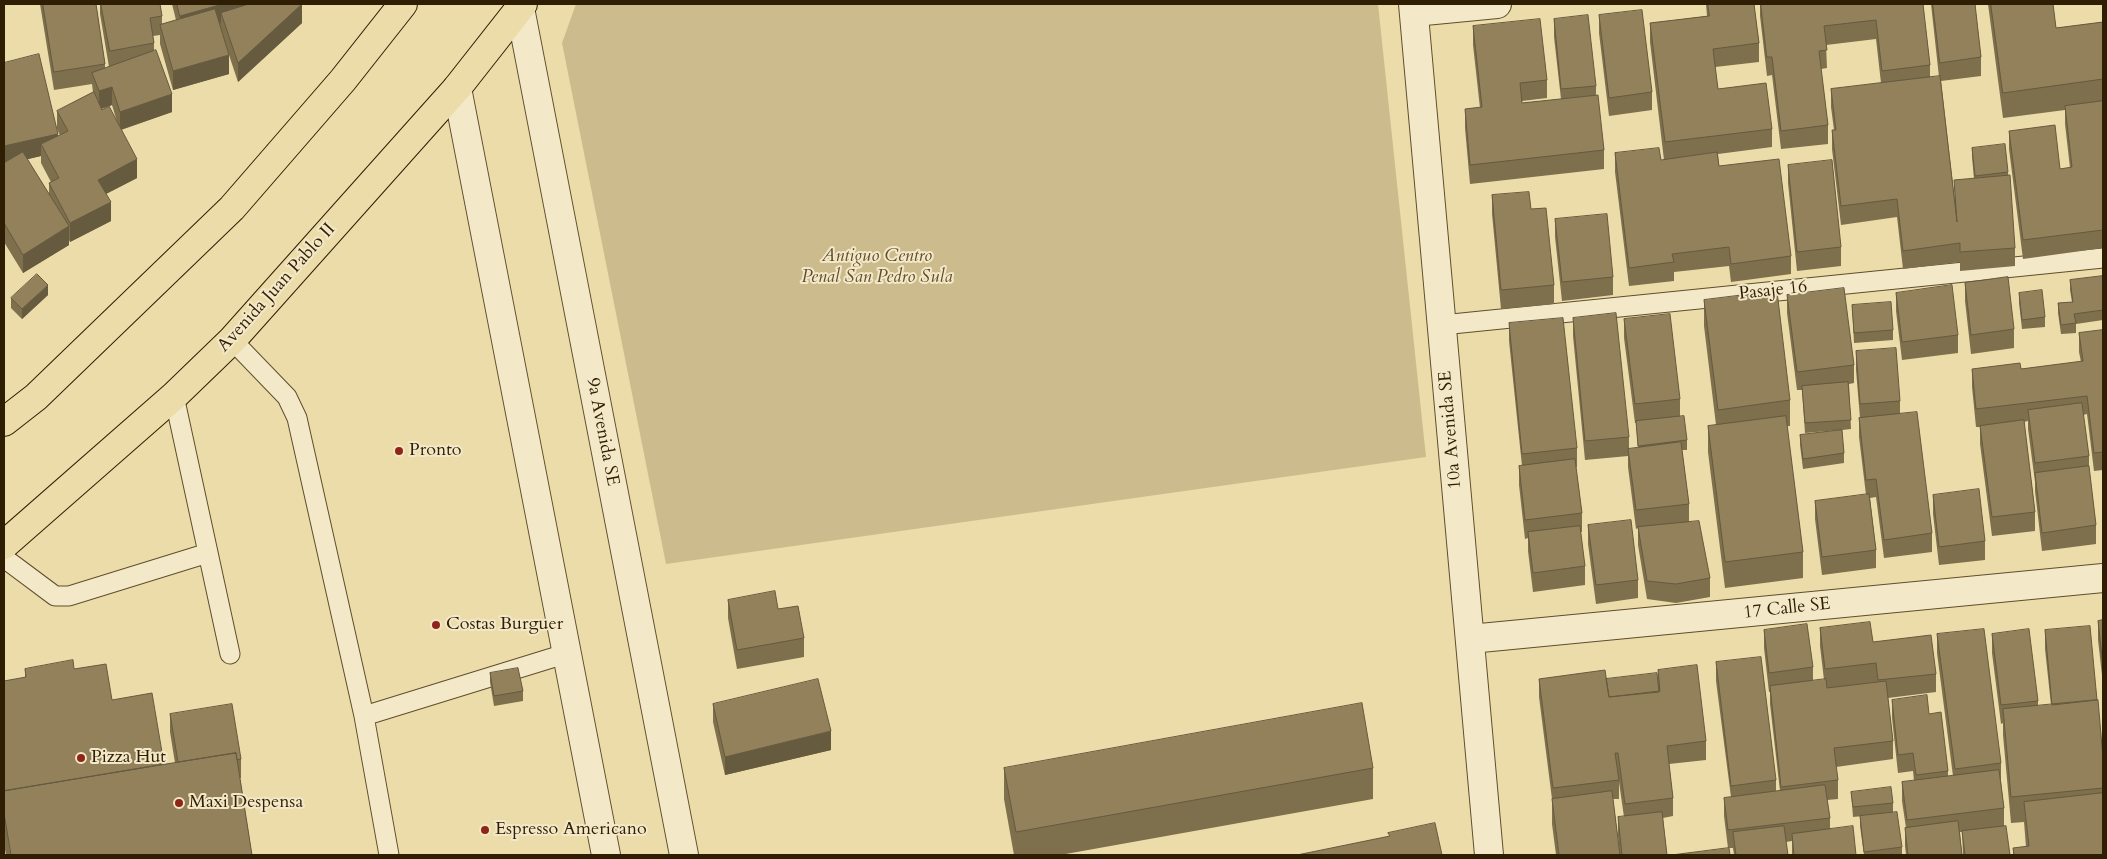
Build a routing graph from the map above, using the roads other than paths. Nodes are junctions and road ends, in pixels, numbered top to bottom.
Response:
1 (403, 4) edge
2 (1497, 4) edge
3 (521, 6) edge
4 (1414, 8) edge
5 (457, 88) junction
6 (2103, 258) edge
7 (1442, 325) junction
8 (232, 340) junction
9 (174, 396) junction
10 (4, 422) edge
11 (4, 545) edge
12 (208, 553) junction
13 (4, 558) edge
14 (2103, 578) edge
15 (1470, 639) junction
16 (568, 653) junction
17 (230, 654) dead end
18 (364, 716) junction
19 (389, 855) edge
20 (606, 855) edge
21 (684, 855) edge
22 (1489, 855) edge

1 - 10 highway
2 - 4 street
3 - 5 highway, Avenida Juan Pablo II
3 - 21 street, 9a Avenida SE
4 - 7 street, 10a Avenida SE
5 - 8 highway, Avenida Juan Pablo II
5 - 16 street
6 - 7 lane, Pasaje 16
7 - 15 street, 10a Avenida SE
8 - 9 highway, Avenida Juan Pablo II
8 - 18 lane
9 - 11 highway, Avenida Juan Pablo II
9 - 12 lane
12 - 13 lane
12 - 17 lane
14 - 15 street, 17 Calle SE
15 - 22 street, 10a Avenida SE
16 - 18 lane
16 - 20 street
18 - 19 lane

